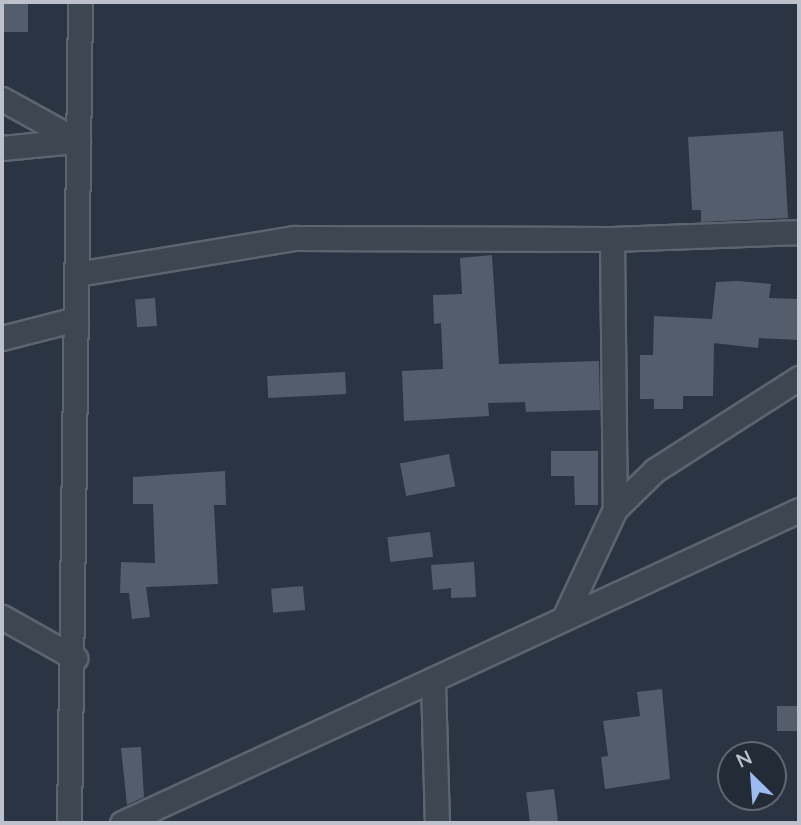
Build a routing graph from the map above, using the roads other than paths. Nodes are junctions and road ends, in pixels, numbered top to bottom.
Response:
1 (80, 2) edge
2 (2, 99) edge
3 (78, 141) junction
4 (2, 148) edge
5 (799, 232) edge
6 (612, 239) junction
7 (77, 274) junction
8 (76, 319) junction
9 (2, 338) edge
10 (799, 378) edge
11 (615, 509) junction
12 (799, 510) edge
13 (2, 617) edge
14 (564, 618) junction
15 (75, 658) junction
16 (433, 681) junction
17 (69, 823) edge
18 (122, 823) edge
19 (437, 823) edge

1 - 3 street
2 - 3 street
3 - 4 street
3 - 7 street
5 - 6 street
6 - 7 street
6 - 11 street
7 - 8 street
8 - 9 street
8 - 15 street
10 - 11 street
11 - 14 street
12 - 14 street
13 - 15 street
14 - 16 street
15 - 17 street
16 - 18 street
16 - 19 street

